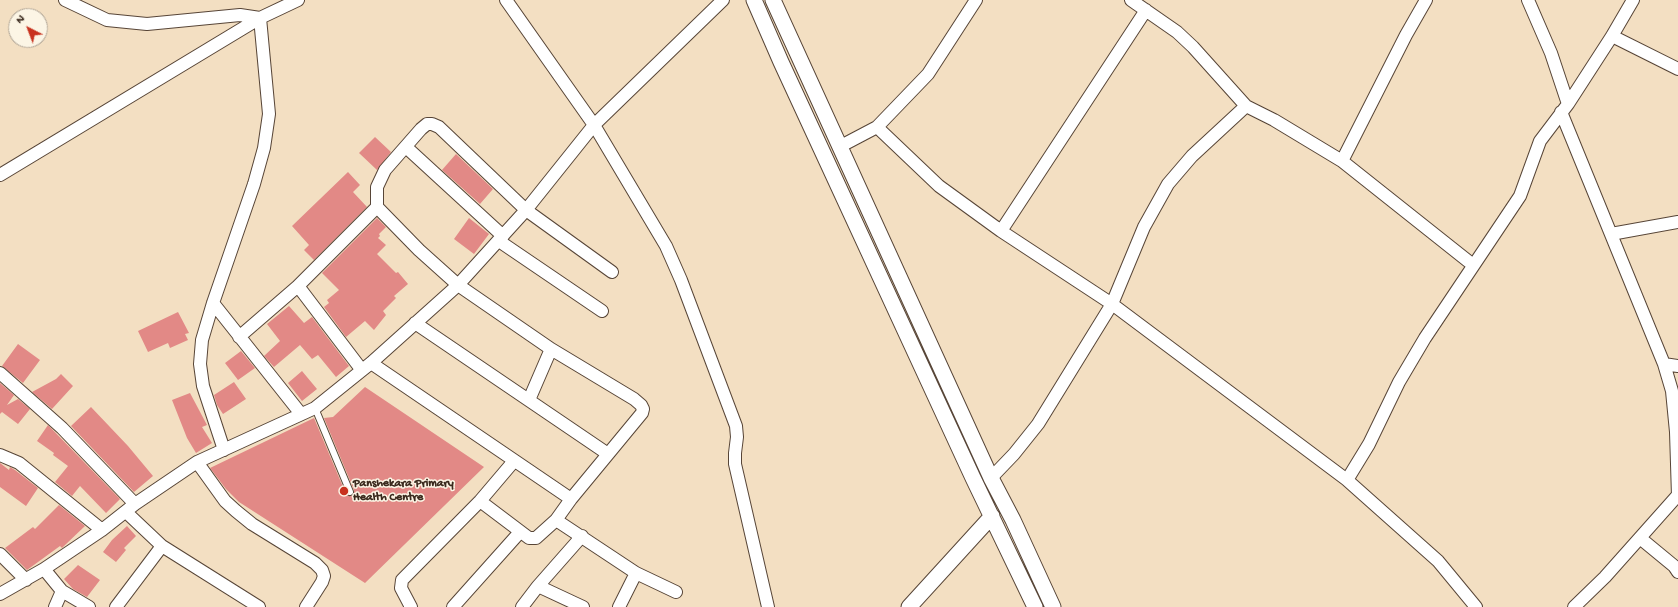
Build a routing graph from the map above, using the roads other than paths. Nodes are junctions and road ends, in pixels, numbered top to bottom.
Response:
1 (65, 0) edge
2 (298, 0) edge
3 (506, 0) edge
4 (724, 0) edge
5 (754, 0) edge
6 (772, 0) edge
7 (976, 0) edge
8 (1131, 0) edge
9 (1426, 0) edge
10 (1528, 0) edge
11 (1633, 0) edge
12 (1146, 10) junction
13 (260, 18) junction
14 (1612, 36) junction
15 (1678, 69) edge
16 (1246, 106) junction
17 (1564, 108) junction
18 (594, 125) junction
19 (877, 127) junction
20 (406, 147) junction
21 (839, 147) junction
22 (1342, 161) junction
23 (0, 175) edge
24 (377, 207) junction
25 (526, 210) junction
26 (1678, 222) edge
27 (1001, 231) junction
28 (1611, 234) junction
29 (501, 239) junction
30 (1473, 265) junction
31 (612, 272) dead end
32 (458, 285) junction
33 (298, 286) junction
34 (212, 303) junction
35 (1112, 304) junction
36 (602, 311) dead end
37 (415, 323) junction
38 (239, 336) junction
39 (551, 349) junction
40 (1664, 364) junction
41 (366, 366) junction
42 (1678, 366) edge
43 (0, 373) edge
44 (530, 400) junction
45 (315, 408) junction
46 (301, 414) junction
47 (224, 450) junction
48 (608, 454) junction
49 (0, 455) edge
50 (514, 461) junction
51 (197, 462) junction
52 (991, 478) junction
53 (1348, 480) junction
54 (350, 492) dead end
55 (1678, 495) edge
56 (571, 499) junction
57 (480, 501) junction
58 (135, 504) junction
59 (126, 512) junction
60 (992, 516) junction
61 (556, 520) junction
62 (102, 530) junction
63 (520, 532) junction
64 (582, 536) junction
65 (1640, 538) junction
66 (162, 546) junction
67 (0, 554) edge
68 (44, 569) junction
69 (1678, 572) edge
70 (636, 573) junction
71 (26, 580) junction
72 (538, 586) junction
73 (62, 591) junction
74 (676, 592) dead end
75 (0, 594) edge
76 (767, 606) edge
77 (55, 607) edge
78 (89, 607) edge
79 (116, 607) edge
80 (259, 607) edge
81 (306, 607) edge
82 (411, 607) edge
83 (453, 607) edge
84 (522, 607) edge
85 (583, 607) edge
86 (618, 607) edge
87 (909, 607) edge
88 (1035, 607) edge
89 (1053, 607) edge
90 (1476, 607) edge
91 (1574, 607) edge

1 - 13 street
2 - 13 street
3 - 18 street
4 - 18 street
5 - 60 street
6 - 21 street
7 - 19 street
8 - 12 street
9 - 22 street
10 - 17 street
11 - 14 street
12 - 16 street
12 - 27 street
13 - 23 street
13 - 34 street
14 - 15 street
14 - 17 street
16 - 22 street
16 - 35 street
17 - 28 street
17 - 30 street
18 - 25 street
18 - 76 street
19 - 21 street
19 - 27 street
20 - 24 street
20 - 25 street
20 - 29 street
21 - 52 street
22 - 30 street
24 - 32 street
24 - 33 street
25 - 29 street
25 - 31 street
26 - 28 street
27 - 35 street
28 - 40 street
29 - 32 street
29 - 36 street
30 - 53 street
32 - 37 street
32 - 39 street
33 - 38 street
33 - 41 street
34 - 38 street
34 - 47 street
35 - 52 street
35 - 53 street
37 - 41 street
37 - 44 street
38 - 46 street
39 - 44 street
39 - 48 street
40 - 42 street
40 - 55 street
41 - 45 street
41 - 50 street
43 - 58 street
44 - 48 street
45 - 46 street
45 - 54 lane
46 - 47 street
47 - 51 street
48 - 56 street
49 - 62 street
50 - 56 street
50 - 57 street
51 - 58 street
51 - 81 street
52 - 89 street
53 - 90 street
55 - 65 street
56 - 61 street
57 - 63 street
57 - 82 street
58 - 59 street
59 - 62 street
59 - 66 street
60 - 87 street
60 - 88 street
61 - 63 street
61 - 64 street
62 - 68 street
63 - 83 street
64 - 70 street
64 - 72 street
65 - 69 street
65 - 91 street
66 - 79 street
66 - 80 street
67 - 71 street
68 - 71 street
68 - 73 street
70 - 74 street
70 - 86 street
71 - 75 street
72 - 84 street
72 - 85 street
73 - 77 street
73 - 78 street

